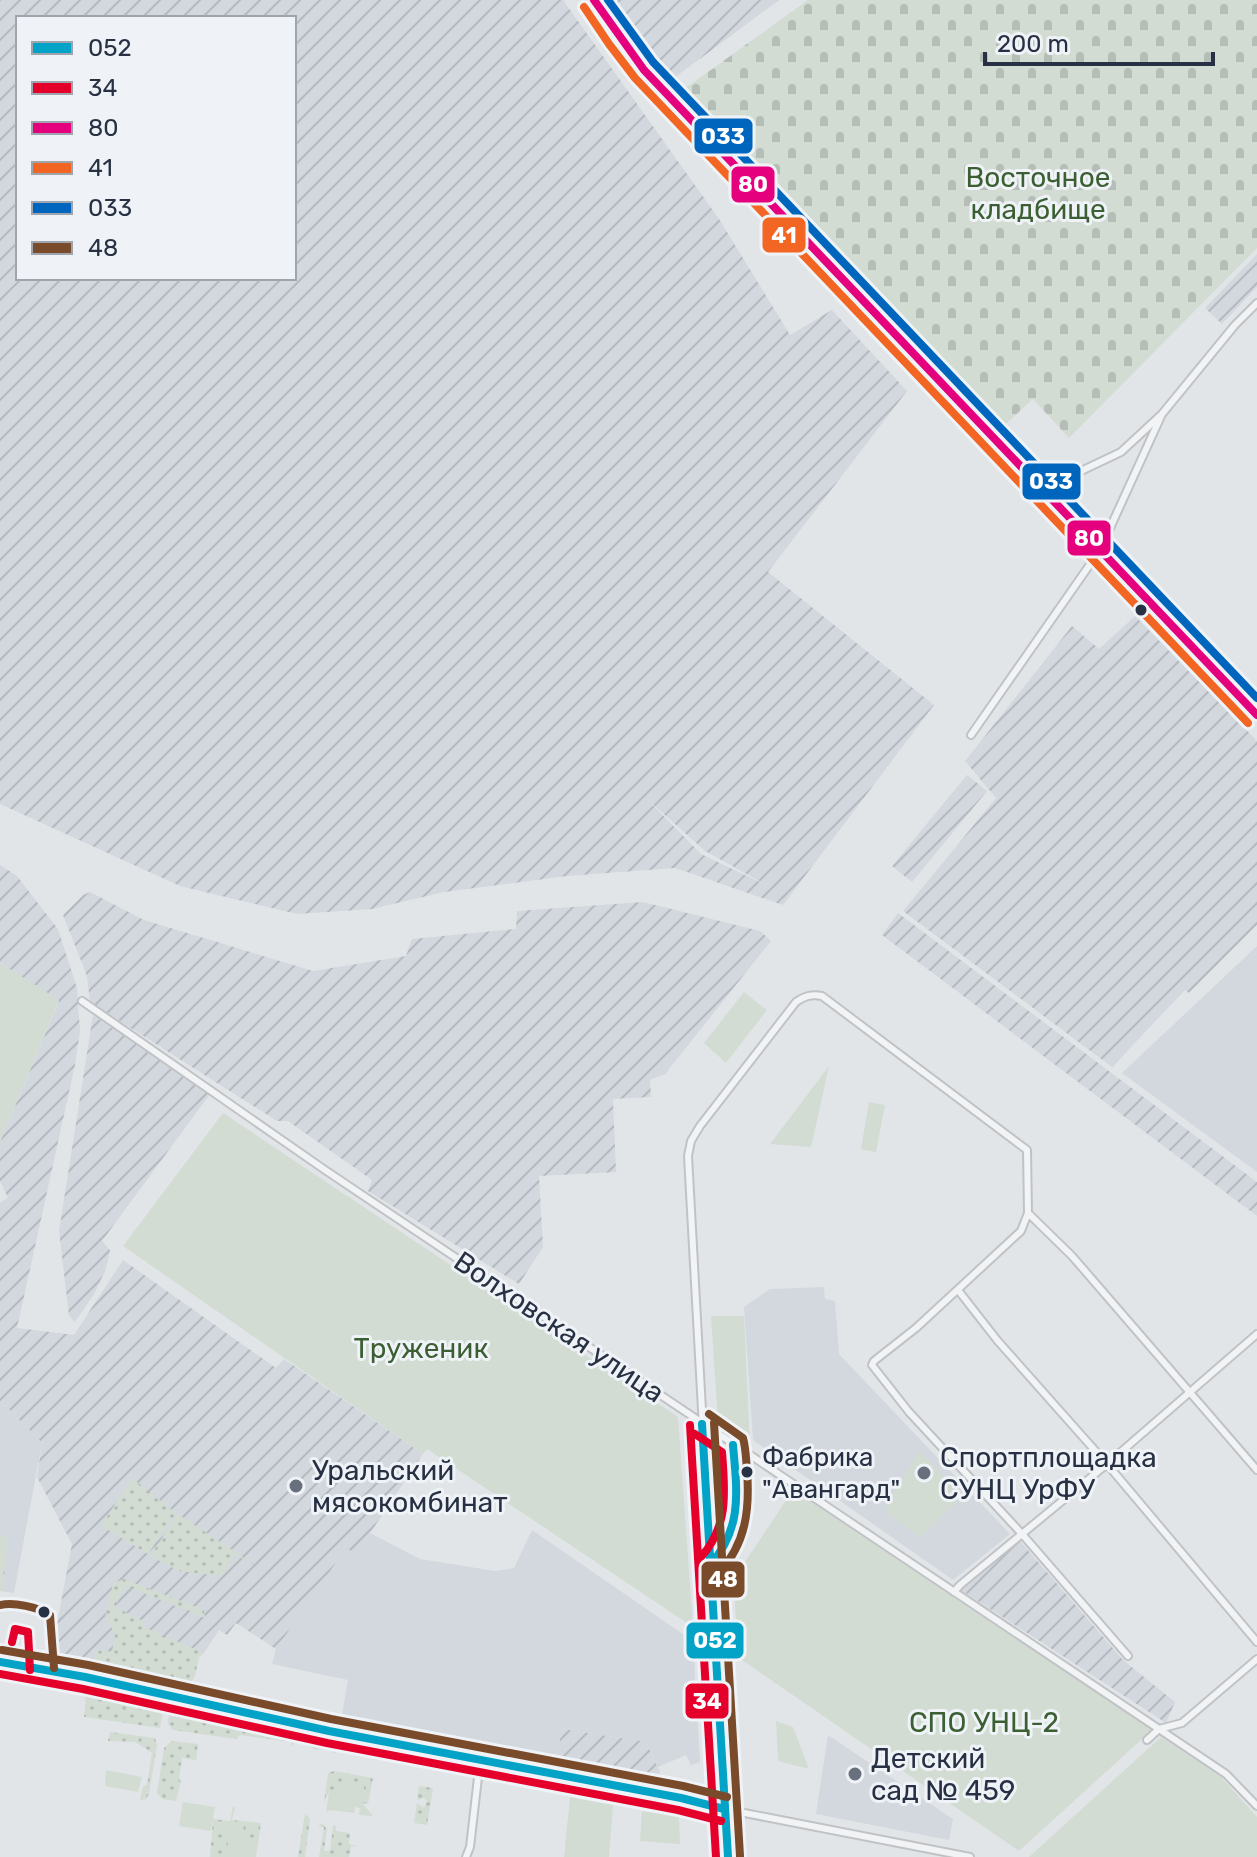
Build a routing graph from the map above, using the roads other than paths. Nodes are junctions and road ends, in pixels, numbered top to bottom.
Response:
1 (594, 0) edge
2 (1257, 303) edge
3 (1162, 414) junction
4 (1047, 493) junction
5 (1100, 550) junction
6 (1257, 715) edge
7 (971, 735) dead end
8 (82, 1001) dead end
9 (1028, 1213) junction
10 (958, 1290) junction
11 (1257, 1334) edge
12 (1189, 1391) junction
13 (702, 1424) junction
14 (1107, 1464) junction
15 (1257, 1470) edge
16 (1022, 1534) junction
17 (954, 1592) junction
18 (1257, 1642) edge
19 (1128, 1656) dead end
20 (1257, 1659) edge
21 (0, 1662) edge
22 (1159, 1729) junction
23 (1147, 1740) dead end
24 (480, 1760) junction
25 (1257, 1806) edge
26 (724, 1809) junction
27 (466, 1857) edge
28 (728, 1857) edge
29 (970, 1857) edge

1 - 4 main road
2 - 3 street
3 - 4 street
3 - 5 street
4 - 5 main road
5 - 6 main road
5 - 7 street
8 - 13 street, Волховская улица
9 - 10 street
9 - 12 street
9 - 13 street
10 - 14 street
10 - 16 street
11 - 12 street
12 - 14 street
12 - 15 street
13 - 17 street, Волховская улица
13 - 26 street
14 - 16 street
14 - 18 street
16 - 17 street
16 - 19 street
17 - 22 street, Волховская улица
20 - 22 street
21 - 24 street
22 - 23 street
22 - 25 street, Волховская улица
24 - 26 street
24 - 27 street
26 - 28 street
26 - 29 street

